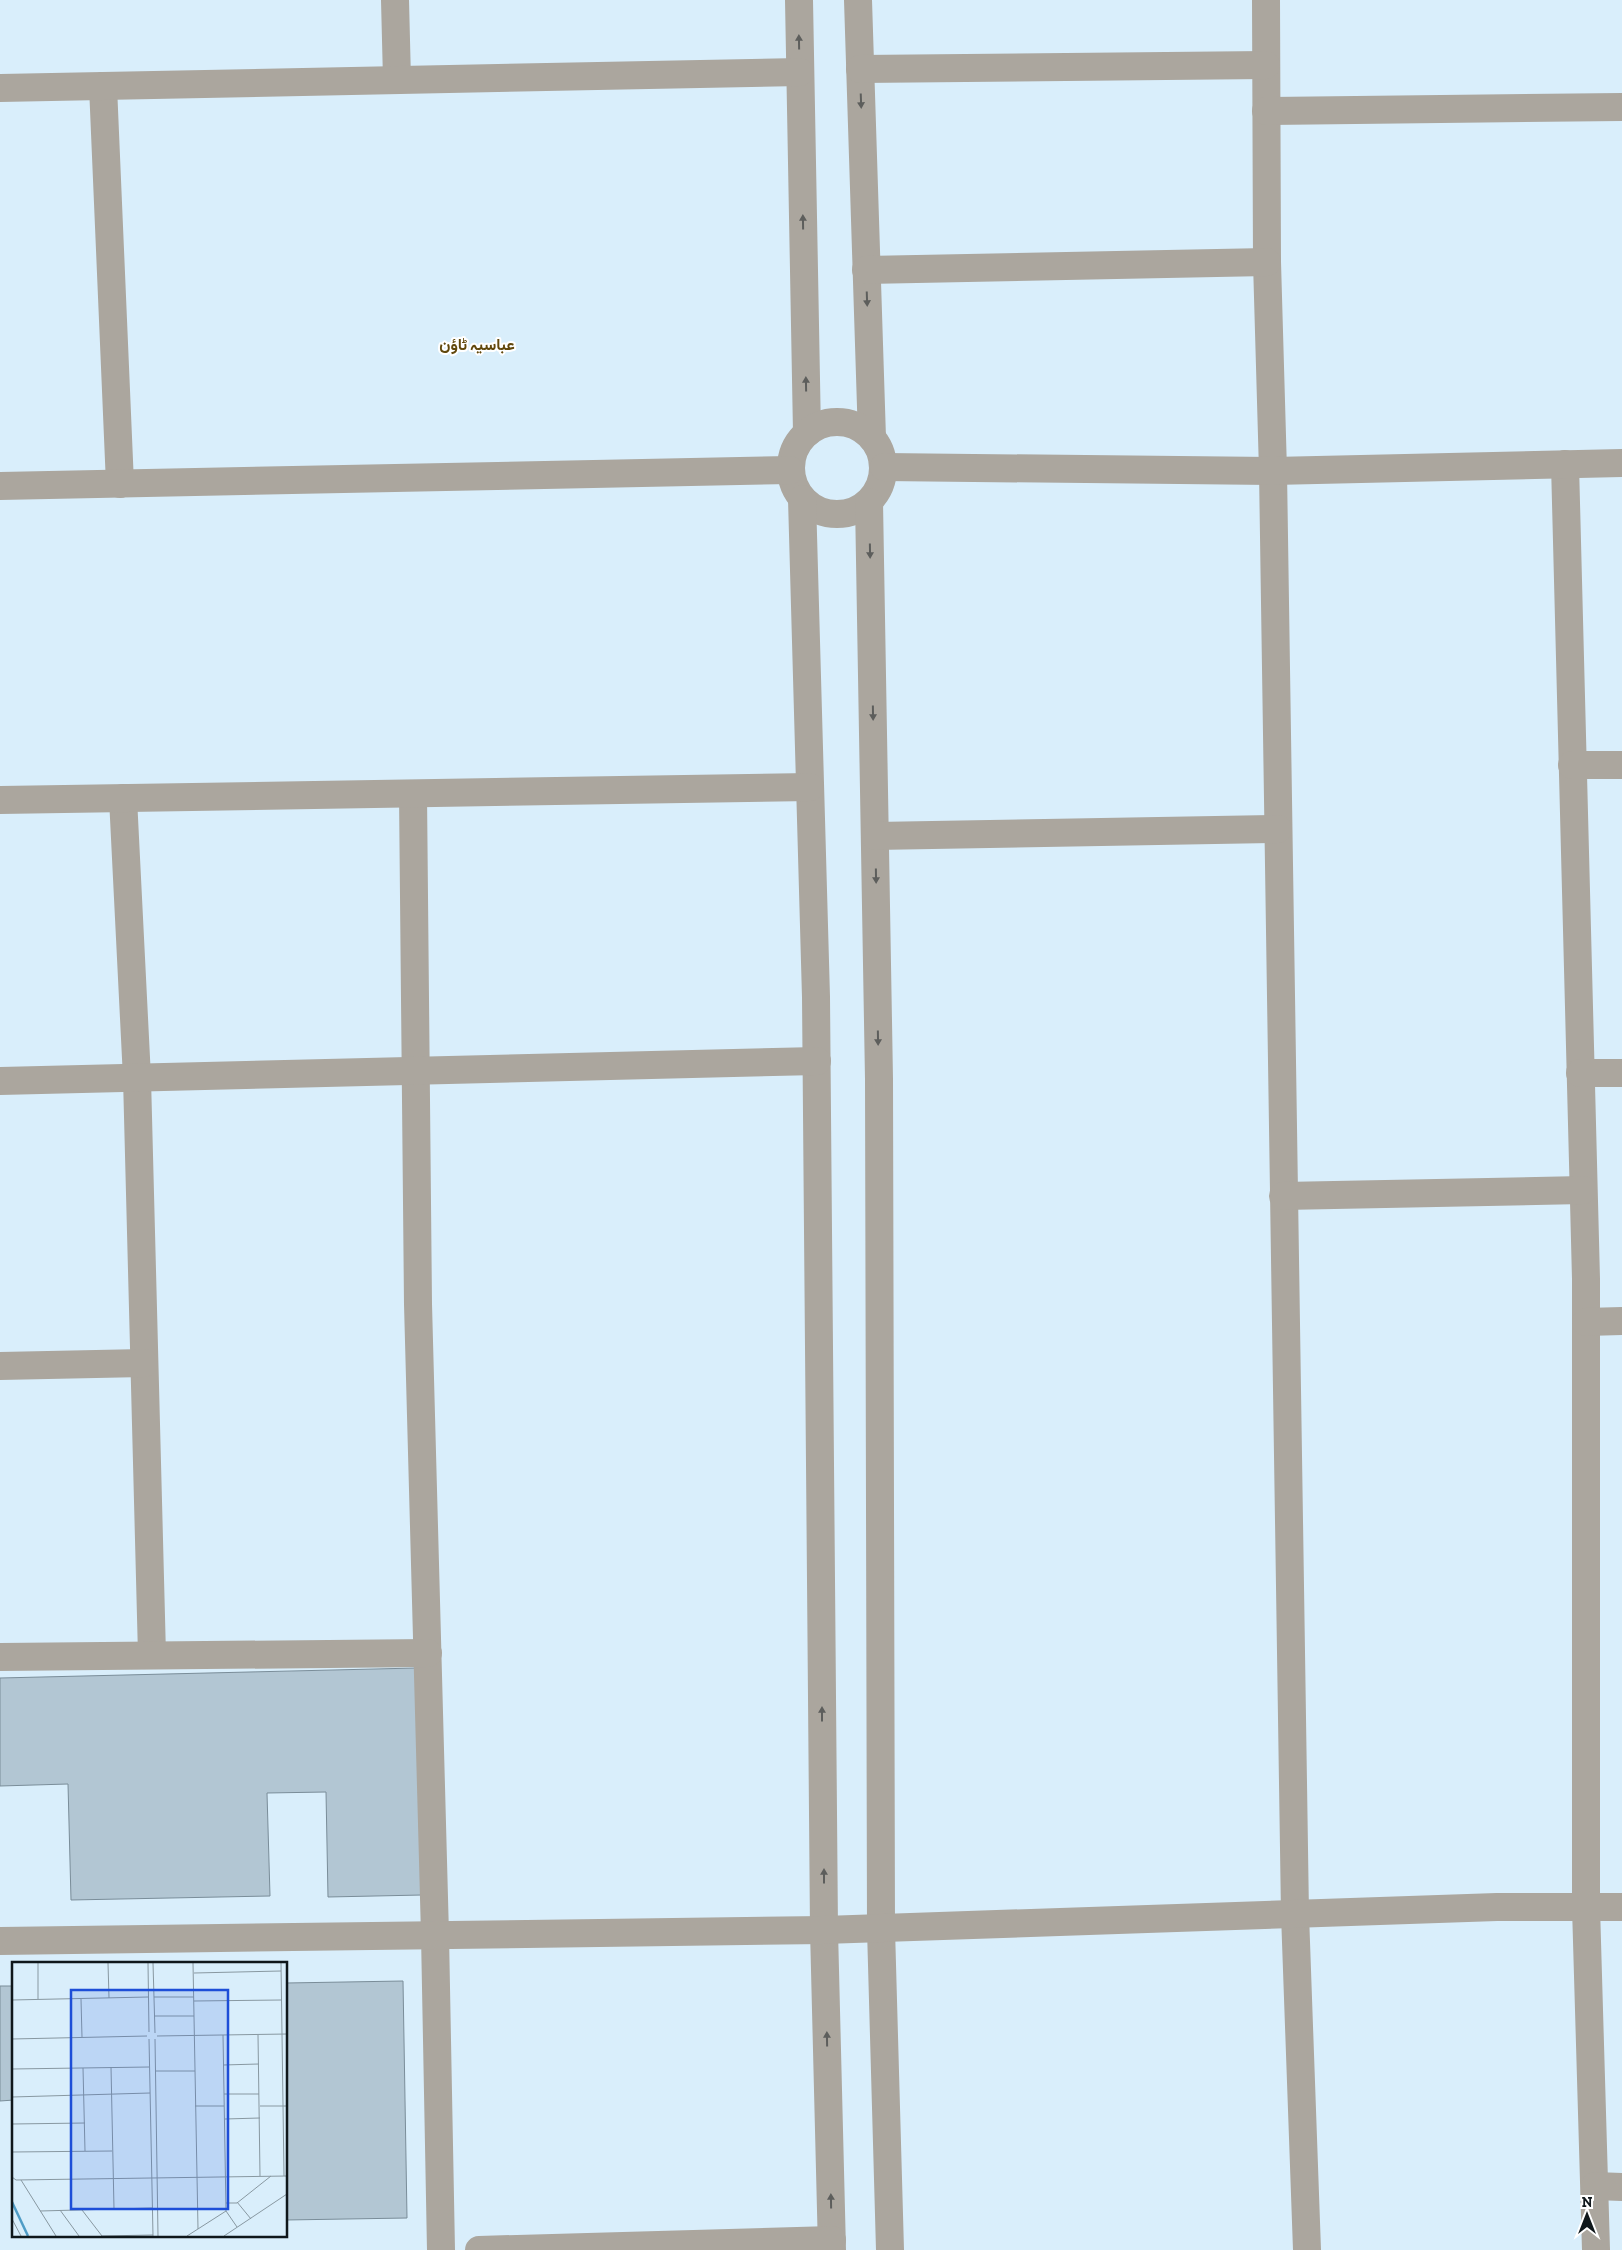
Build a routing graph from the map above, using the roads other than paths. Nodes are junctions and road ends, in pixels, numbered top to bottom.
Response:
1 (395, 0) edge
2 (798, 0) edge
3 (858, 0) edge
4 (1266, 0) edge
5 (1266, 65) junction
6 (860, 69) junction
7 (800, 72) junction
8 (397, 80) junction
9 (103, 86) junction
10 (0, 88) edge
11 (1622, 107) edge
12 (1266, 110) junction
13 (1267, 262) junction
14 (866, 270) junction
15 (807, 433) junction
16 (872, 438) junction
17 (1622, 463) edge
18 (1565, 464) junction
19 (884, 468) junction
20 (790, 470) junction
21 (1273, 471) junction
22 (120, 484) junction
23 (0, 486) edge
24 (802, 500) junction
25 (869, 502) junction
26 (1622, 765) edge
27 (1572, 766) junction
28 (810, 787) junction
29 (413, 794) junction
30 (123, 798) junction
31 (0, 800) edge
32 (1278, 830) junction
33 (875, 836) junction
34 (817, 1061) junction
35 (416, 1071) junction
36 (1580, 1073) junction
37 (1622, 1073) edge
38 (137, 1078) junction
39 (0, 1081) edge
40 (1583, 1190) junction
41 (1283, 1196) junction
42 (1622, 1321) edge
43 (1586, 1322) junction
44 (144, 1363) junction
45 (0, 1366) edge
46 (428, 1652) junction
47 (152, 1655) junction
48 (0, 1657) edge
49 (1586, 1907) junction
50 (1622, 1907) edge
51 (1295, 1914) junction
52 (881, 1929) junction
53 (824, 1930) junction
54 (436, 1936) junction
55 (0, 1940) edge
56 (1594, 2186) junction
57 (1622, 2187) edge
58 (832, 2245) edge
59 (441, 2250) edge
60 (479, 2250) edge
61 (890, 2250) edge
62 (1307, 2250) edge
63 (1596, 2250) edge

1 - 8 street
7 -> 2 street
3 - 6 street
4 - 5 street
5 - 6 street
5 - 12 street
6 -> 14 street
7 - 8 street
15 -> 7 street
8 - 9 street
9 - 10 street
9 - 22 street
11 - 12 street
12 - 13 street
13 - 14 street
13 - 21 street
14 -> 16 street
15 - 16 street
15 - 20 street
16 - 19 street
17 - 18 street
18 - 21 street
18 - 27 street
19 - 21 street
19 - 25 street
20 - 22 street
20 - 24 street
21 - 32 street
22 - 23 street
24 - 25 street
24 - 28 street
25 -> 33 street
26 - 27 street
27 - 36 street
28 - 29 street
28 - 34 street
29 - 30 street
29 - 35 street
30 - 31 street
30 - 38 street
32 - 33 street
32 - 41 street
33 -> 52 street
34 - 35 street
53 -> 34 street
35 - 38 street
35 - 46 street
36 - 37 street
36 - 40 street
38 - 39 street
38 - 44 street
40 - 41 street
40 - 43 street
41 - 51 street
42 - 43 street
43 - 49 street
44 - 45 street
44 - 47 street
46 - 47 street
46 - 54 street
47 - 48 street
49 - 50 street
49 - 51 street
49 - 56 street
51 - 52 street
51 - 62 street
52 - 53 street
52 - 61 street
53 - 54 street
58 -> 53 street
54 - 55 street
54 - 59 street
56 - 57 street
56 - 63 street
58 - 60 street

